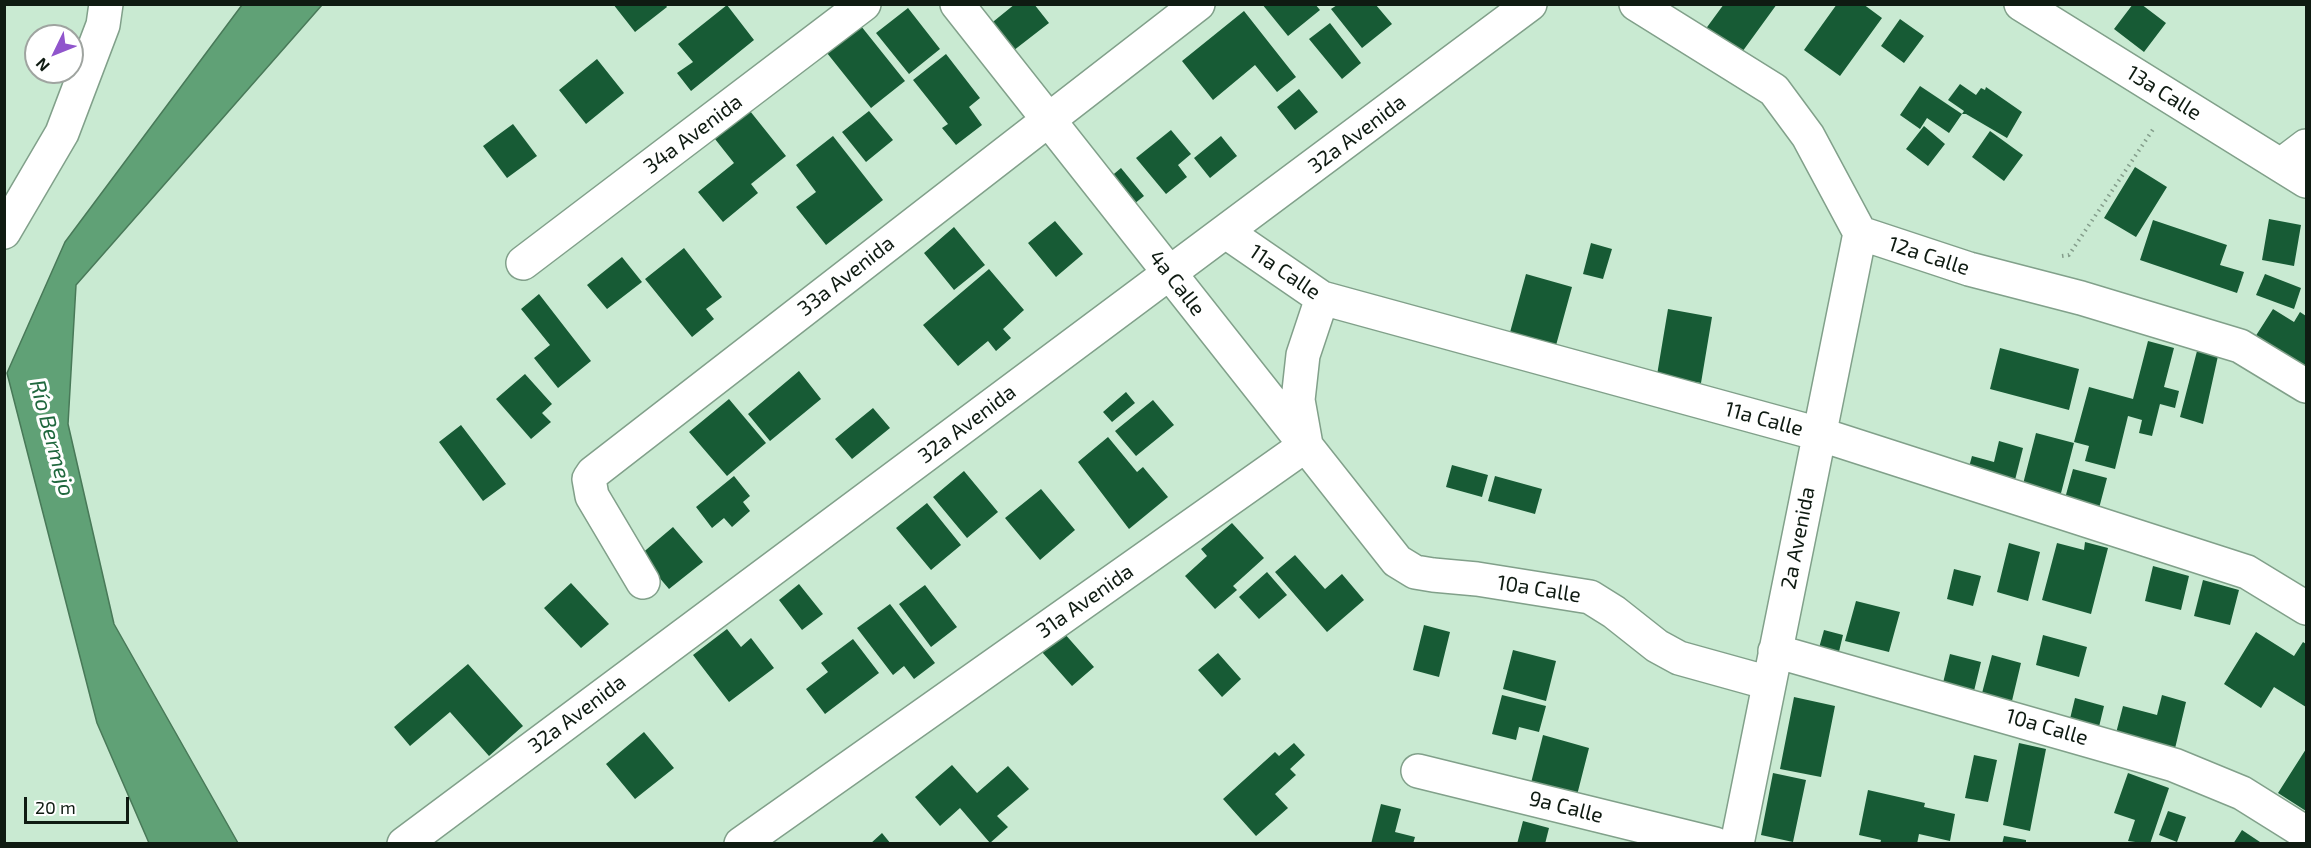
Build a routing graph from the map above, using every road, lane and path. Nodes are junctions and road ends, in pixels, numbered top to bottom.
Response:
1 (106, 4) edge
2 (864, 4) edge
3 (957, 4) edge
4 (1198, 4) edge
5 (1530, 4) edge
6 (1636, 4) edge
7 (2021, 4) edge
8 (2174, 99) junction
9 (1048, 119) junction
10 (2307, 146) edge
11 (2294, 173) edge
12 (4, 232) edge
13 (1226, 232) junction
14 (1860, 233) junction
15 (2058, 256) dead end
16 (523, 263) dead end
17 (1170, 273) junction
18 (1322, 298) junction
19 (2307, 386) edge
20 (1820, 434) junction
21 (1306, 445) junction
22 (1397, 561) joint
23 (643, 582) dead end
24 (2307, 608) edge
25 (1775, 651) junction
26 (1769, 683) junction
27 (1418, 771) dead end
28 (2307, 833) edge
29 (404, 843) edge
30 (741, 843) edge
31 (1715, 843) edge
32 (1737, 843) edge

1 - 12 street
2 - 16 street, 34a Avenida
3 - 9 street, 4a Calle
4 - 9 street, 33a Avenida
5 - 13 street, 32a Avenida
6 - 14 street, 12a Calle
7 - 8 street, 13a Calle
8 - 11 street, 13a Calle
8 - 15 path
9 - 17 street, 4a Calle
9 - 23 street, 33a Avenida
10 - 11 street
13 - 17 street, 32a Avenida
13 - 18 street, 11a Calle
14 - 19 street, 12a Calle
14 - 20 street, 2a Avenida
17 - 21 street, 4a Calle
17 - 29 street, 32a Avenida
18 - 20 street, 11a Calle
18 - 21 street
20 - 24 street, 11a Calle
20 - 25 street, 2a Avenida
21 - 22 street, 4a Calle
21 - 30 street, 31a Avenida
22 - 26 street, 10a Calle
25 - 26 street, 2a Avenida
25 - 28 street, 10a Calle
26 - 32 street, 2a Avenida
27 - 31 street, 9a Calle

